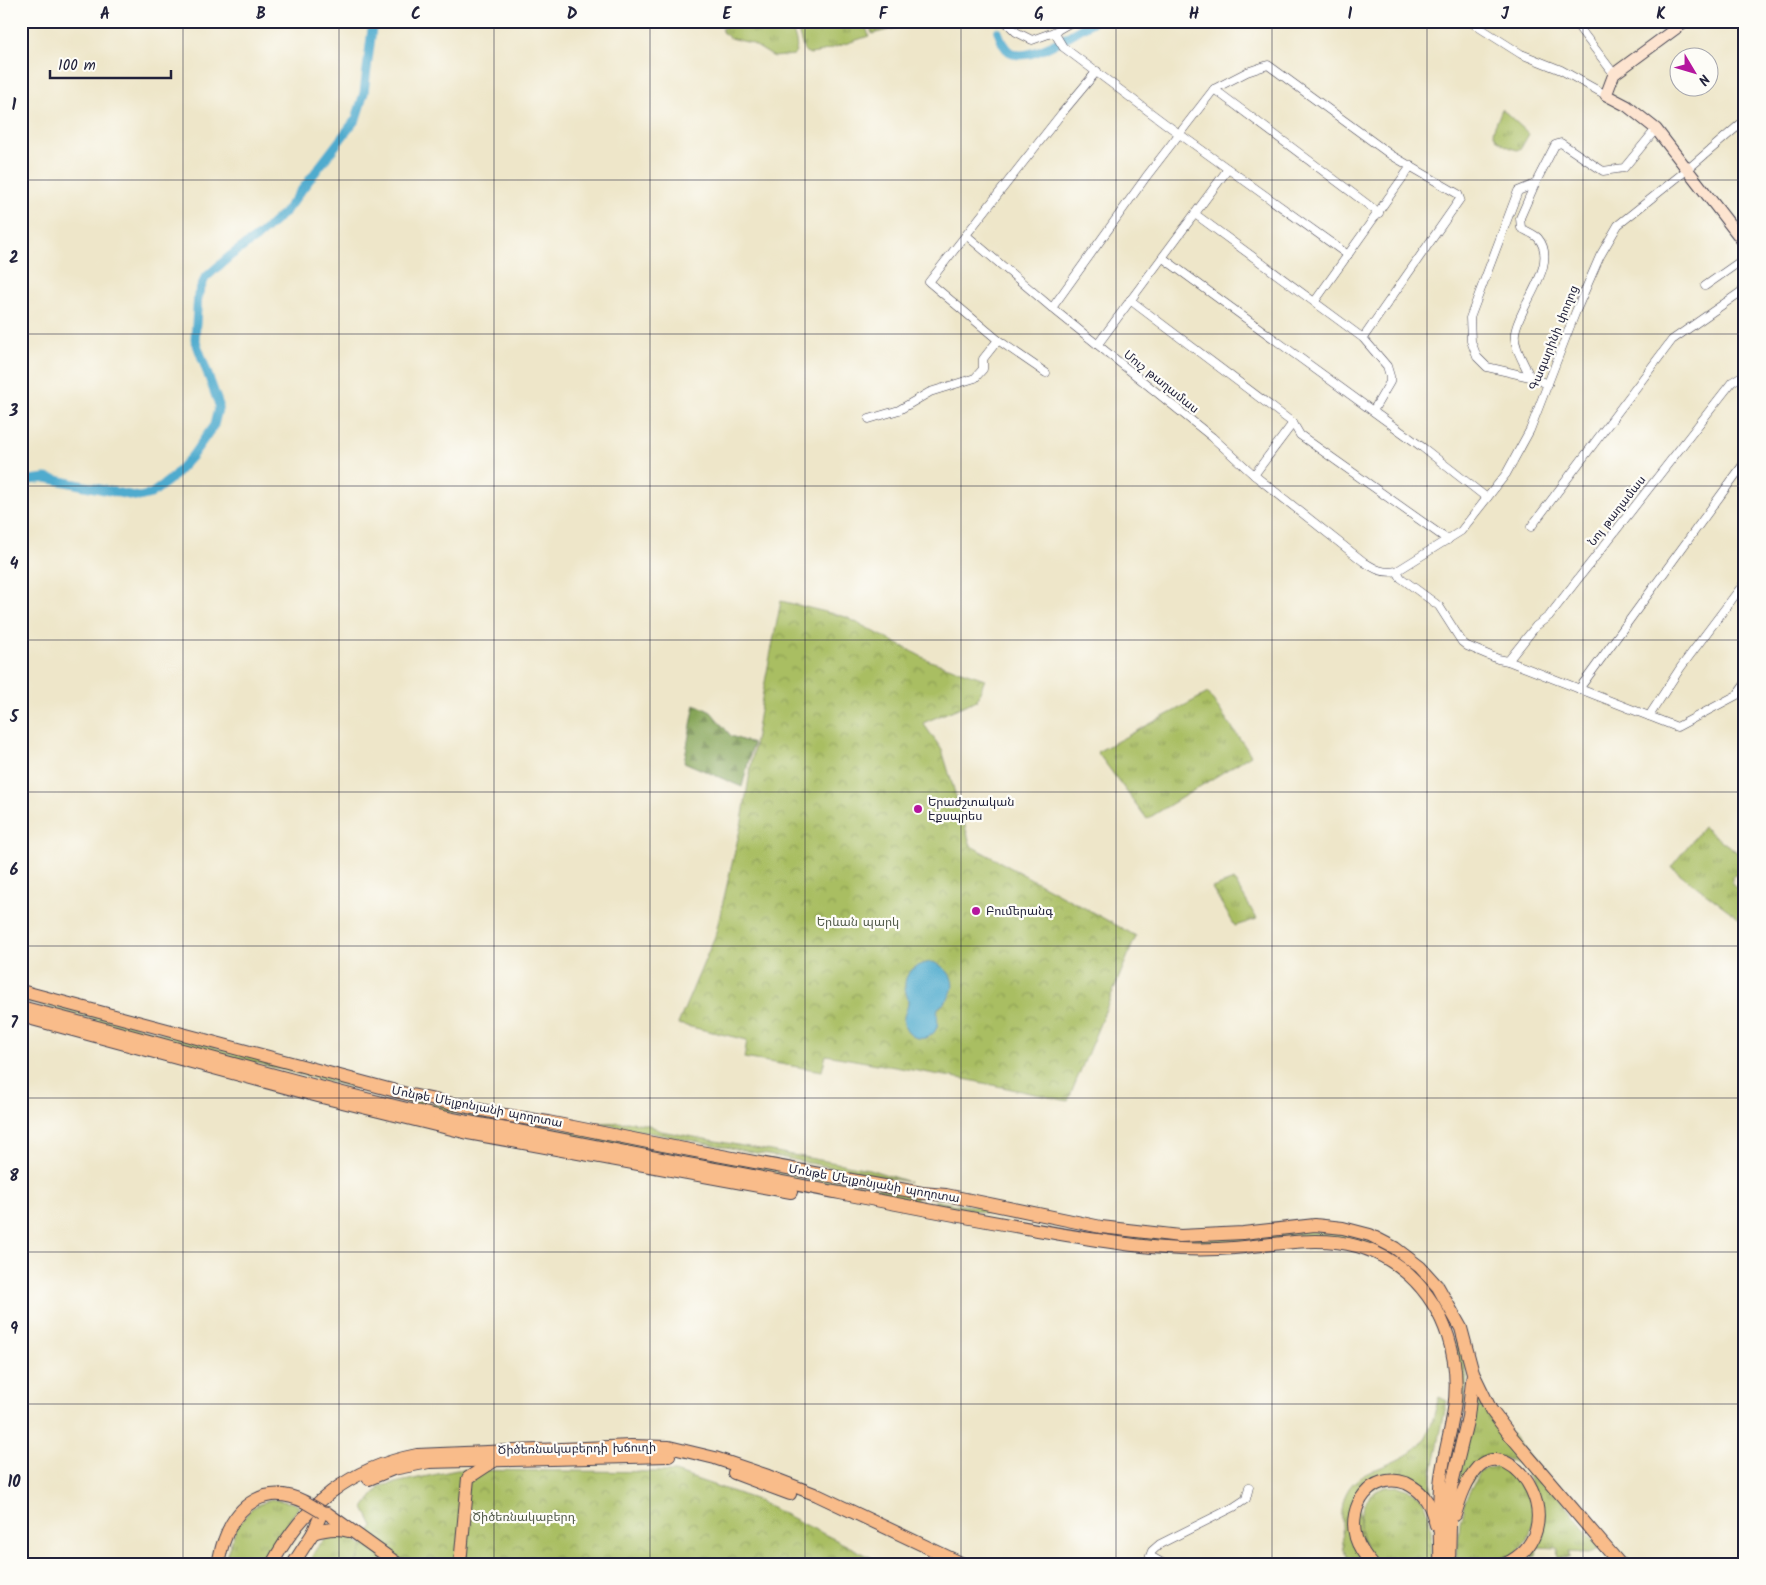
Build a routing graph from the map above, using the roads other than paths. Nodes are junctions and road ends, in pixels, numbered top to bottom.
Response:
1 (1005, 21) edge
2 (1074, 21) edge
3 (1468, 21) edge
4 (1574, 21) edge
5 (1685, 22) edge
6 (1054, 32) junction
7 (1097, 71) junction
8 (1614, 74) junction
9 (1214, 89) junction
10 (1606, 95) junction
11 (1745, 120) edge
12 (1656, 129) junction
13 (1180, 133) junction
14 (1411, 166) junction
15 (1228, 169) junction
16 (1688, 169) junction
17 (1535, 184) junction
18 (1195, 214) junction
19 (1378, 214) junction
20 (966, 236) junction
21 (1745, 244) edge
22 (1348, 255) junction
23 (1163, 258) junction
24 (1745, 258) edge
25 (1705, 286) dead end
26 (1745, 289) edge
27 (1130, 300) junction
28 (1315, 301) junction
29 (1052, 308) junction
30 (1363, 338) junction
31 (998, 340) junction
32 (1098, 344) junction
33 (1046, 372) dead end
34 (1745, 374) edge
35 (1530, 376) junction
36 (1548, 384) junction
37 (1373, 411) junction
38 (869, 419) dead end
39 (1293, 423) junction
40 (1745, 462) edge
41 (1254, 475) junction
42 (1487, 498) junction
43 (1530, 527) dead end
44 (1448, 540) junction
45 (1397, 571) junction
46 (1745, 582) edge
47 (1508, 661) junction
48 (1745, 684) edge
49 (1579, 689) junction
50 (1648, 716) junction
51 (21, 991) edge
52 (21, 1007) edge
53 (21, 1016) edge
54 (922, 1193) junction
55 (919, 1208) junction
56 (1012, 1226) junction
57 (1101, 1226) junction
58 (1100, 1240) junction
59 (1473, 1373) junction
60 (496, 1460) junction
61 (1249, 1487) dead end
62 (323, 1514) junction
63 (356, 1532) junction
64 (313, 1533) junction
65 (1445, 1536) junction
66 (218, 1564) edge
67 (272, 1564) edge
68 (282, 1564) edge
69 (293, 1564) edge
70 (398, 1564) edge
71 (460, 1564) edge
72 (945, 1564) edge
73 (963, 1564) edge
74 (1164, 1564) edge
75 (1372, 1564) edge
76 (1440, 1564) edge
77 (1449, 1564) edge
78 (1505, 1564) edge
79 (1620, 1564) edge

1 - 6 street
2 - 6 street
3 - 10 street
4 - 8 street
5 - 8 street
6 - 7 street
7 - 13 street
7 - 20 street
8 - 10 street
9 - 13 street
9 - 14 street
9 - 19 street
10 - 12 street
11 - 16 street, Գագարինի փողոց
12 - 16 street
12 - 17 street
13 - 15 street
13 - 29 street
14 - 19 street
14 - 30 street
15 - 18 street
15 - 22 street
16 - 21 street
16 - 36 street, Գագարինի փողոց
17 - 35 street
17 - 35 street
18 - 23 street
18 - 28 street
19 - 22 street
20 - 29 street, Մուշ թաղամաս
20 - 31 street
22 - 28 street
23 - 27 street
23 - 37 street
24 - 25 street
26 - 43 street
27 - 32 street
27 - 39 street
28 - 30 street
29 - 32 street, Մուշ թաղամաս
30 - 37 street
31 - 33 street
31 - 38 street
32 - 41 street, Մուշ թաղամաս
34 - 47 street, Նոյ թաղամաս
35 - 36 street
36 - 42 street, Գագարինի փողոց
37 - 42 street
39 - 41 street
39 - 44 street
40 - 49 street
41 - 45 street, Մուշ թաղամաս
42 - 44 street, Գագարինի փողոց
44 - 45 street, Գագարինի փողոց
45 - 47 street
46 - 50 street
47 - 49 street
48 - 50 street
49 - 50 street
51 - 54 main road, Մոնթե Մելքոնյանի պողոտա
52 - 55 main road, Մոնթե Մելքոնյանի պողոտա
53 - 56 main road
54 - 55 main road
54 - 57 main road, Մոնթե Մելքոնյանի պողոտա
55 - 56 main road, Մոնթե Մելքոնյանի պողոտա
56 - 58 main road, Մոնթե Մելքոնյանի պողոտա
57 - 58 main road
57 - 59 main road, Մոնթե Մելքոնյանի պողոտա
58 - 65 main road, Մոնթե Մելքոնյանի պողոտա
59 - 65 main road, Մոնթե Մելքոնյանի պողոտա
59 - 79 main road
60 - 68 main road, Ծիծեռնակաբերդի խճուղի
60 - 71 main road
60 - 72 main road, Ծիծեռնակաբերդի խճուղի
61 - 74 street
62 - 63 main road
62 - 64 main road
62 - 66 main road, bridge
63 - 64 main road
63 - 70 main road
64 - 69 main road
65 - 75 main road
65 - 76 main road, Մոնթե Մելքոնյանի պողոտա
65 - 77 main road, Մոնթե Մելքոնյանի պողոտա
65 - 78 main road
67 - 73 main road, Ծիծեռնակաբերդի խճուղի

